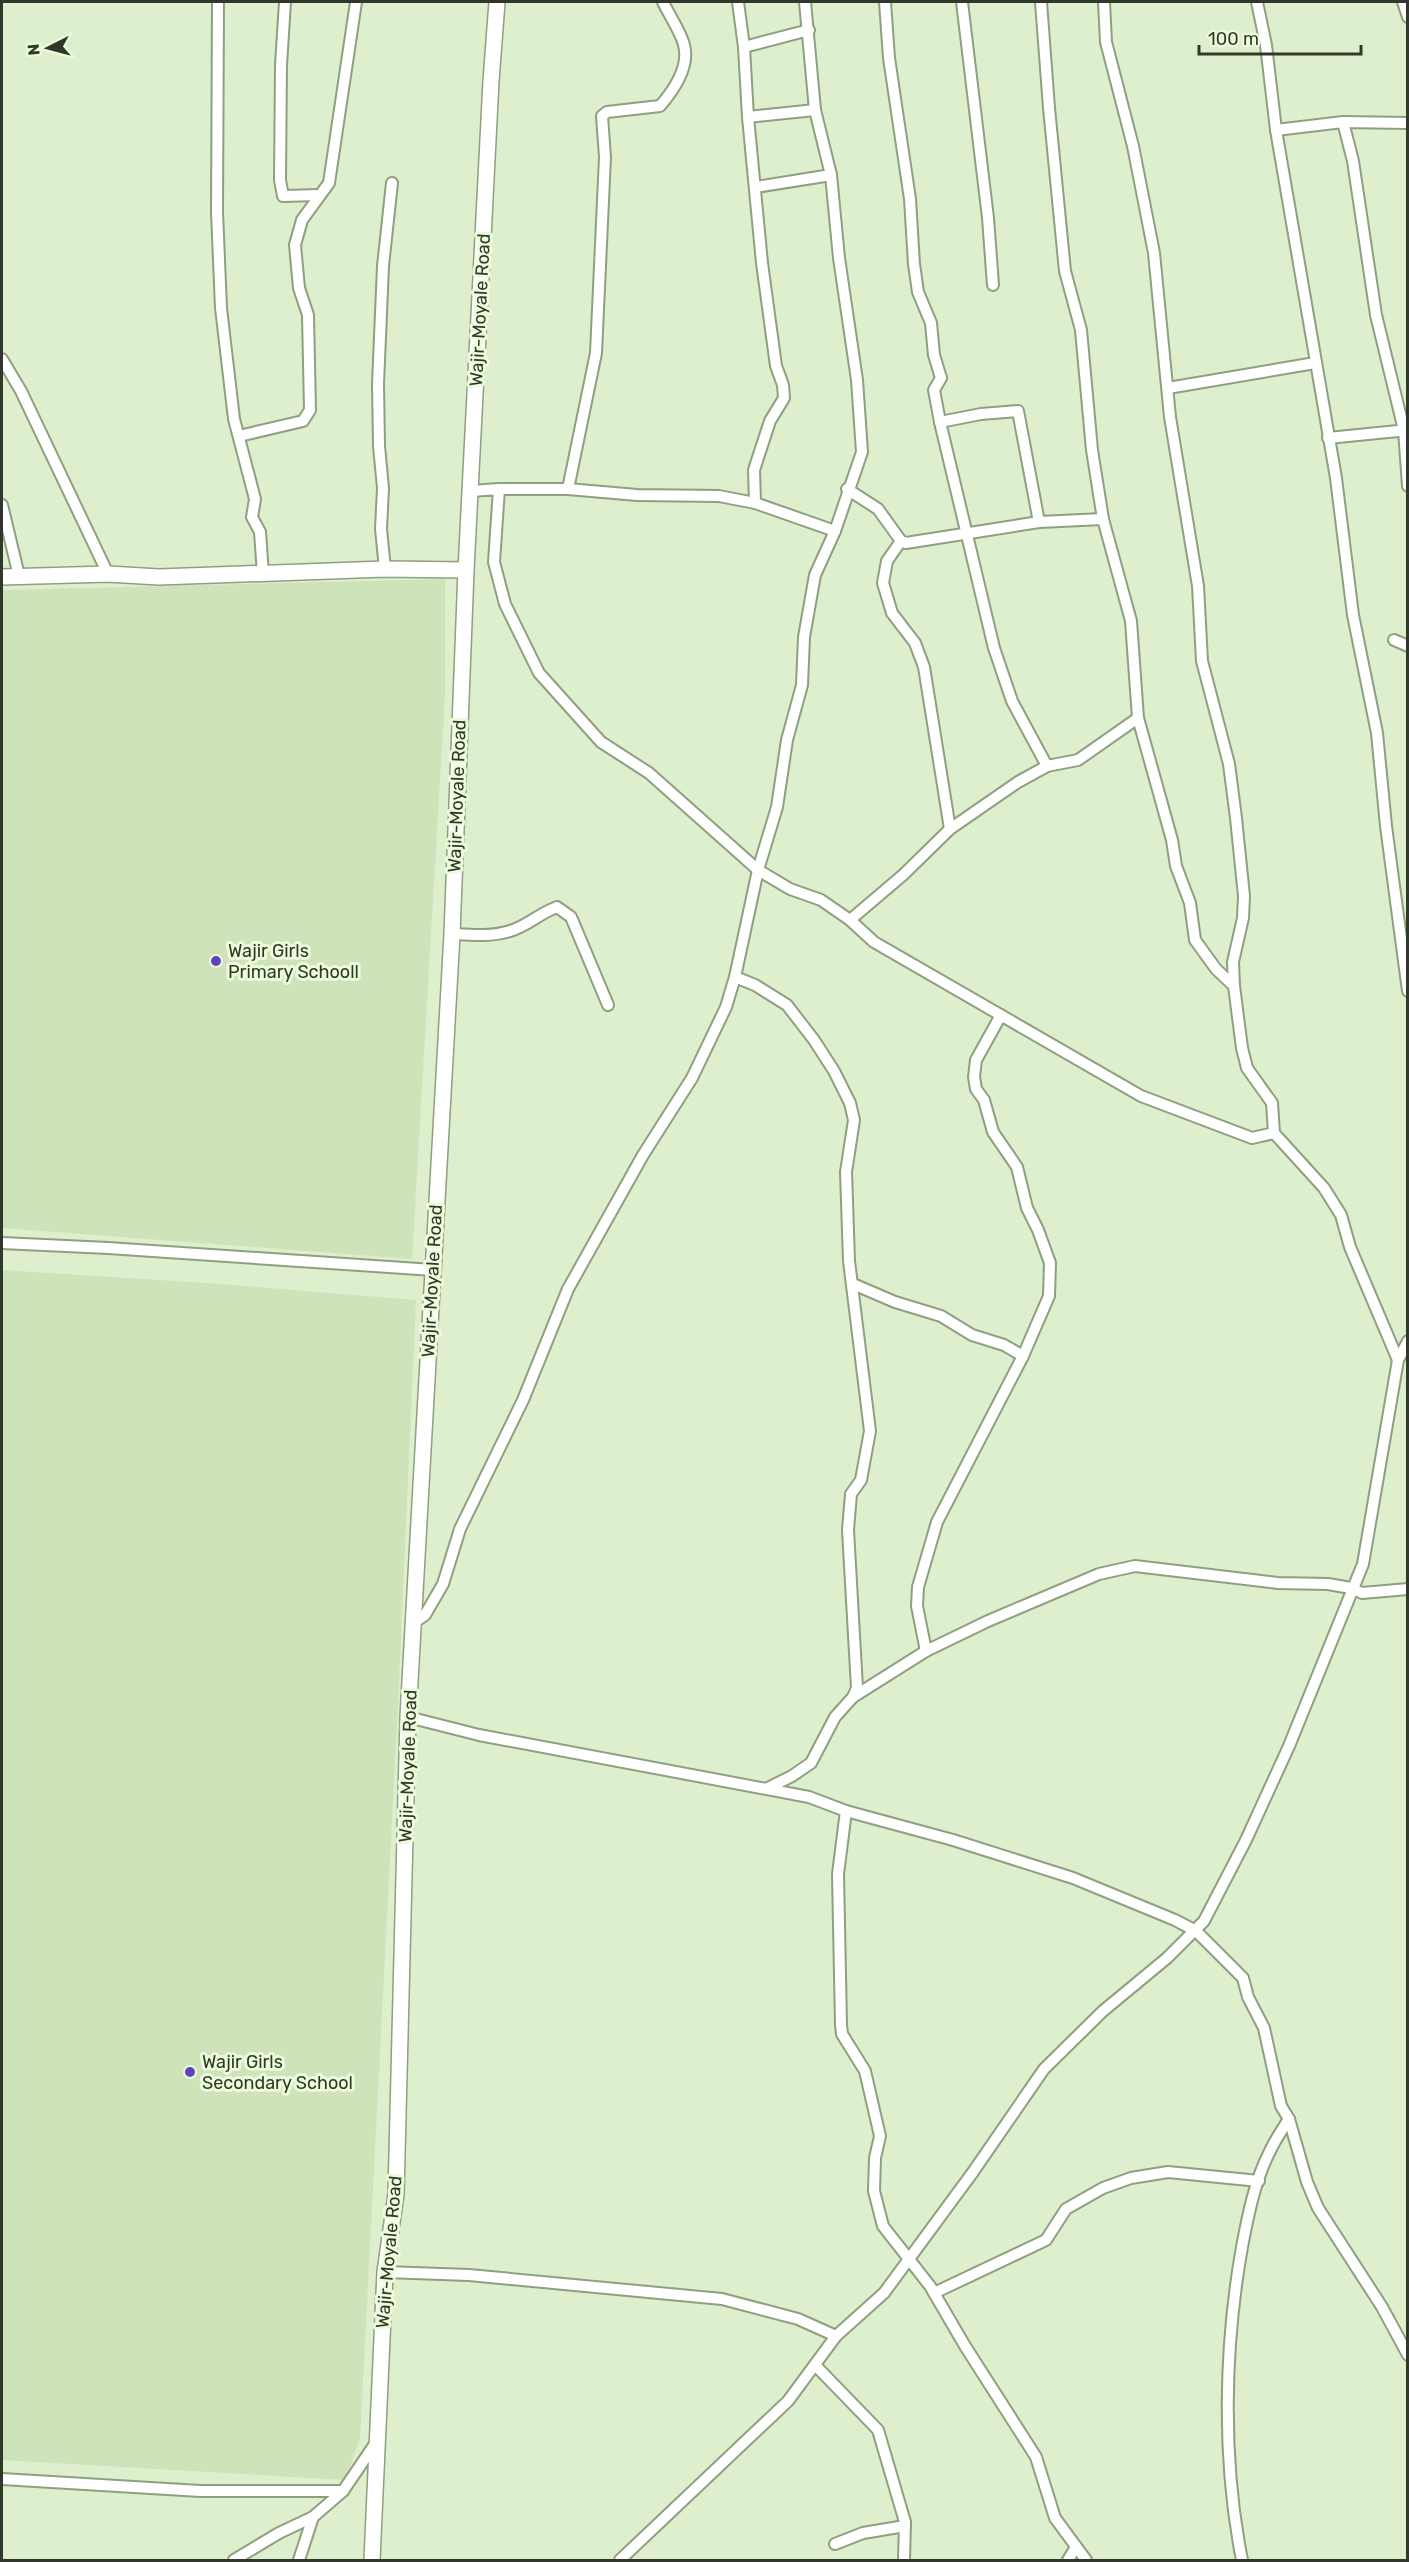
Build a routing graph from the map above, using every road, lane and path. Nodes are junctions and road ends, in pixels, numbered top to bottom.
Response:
1 (218, 2) edge
2 (285, 2) edge
3 (356, 2) edge
4 (497, 2) edge
5 (663, 2) edge
6 (738, 2) edge
7 (805, 2) edge
8 (885, 2) edge
9 (962, 2) edge
10 (1041, 2) edge
11 (1104, 2) edge
12 (1257, 2) edge
13 (1403, 2) edge
14 (1407, 17) edge
15 (809, 30) junction
16 (744, 47) junction
17 (815, 111) junction
18 (748, 117) junction
19 (1342, 122) junction
20 (1407, 123) edge
21 (1276, 130) junction
22 (831, 175) junction
23 (392, 183) dead end
24 (756, 187) junction
25 (320, 195) junction
26 (993, 285) dead end
27 (2, 359) edge
28 (1315, 363) junction
29 (1168, 388) junction
30 (940, 422) junction
31 (1406, 430) edge
32 (239, 436) junction
33 (1328, 438) junction
34 (1407, 486) edge
35 (499, 489) junction
36 (568, 489) junction
37 (847, 489) junction
38 (471, 491) junction
39 (755, 503) junction
40 (2, 505) edge
41 (1103, 519) junction
42 (1039, 522) junction
43 (834, 531) junction
44 (965, 533) junction
45 (901, 541) junction
46 (385, 569) junction
47 (466, 570) junction
48 (108, 574) junction
49 (264, 574) junction
50 (19, 576) junction
51 (2, 577) edge
52 (1394, 640) dead end
53 (1407, 646) edge
54 (1138, 718) junction
55 (1047, 766) junction
56 (950, 830) junction
57 (758, 870) junction
58 (850, 920) junction
59 (452, 934) junction
60 (735, 978) junction
61 (1234, 987) junction
62 (1407, 991) edge
63 (609, 1005) dead end
64 (1001, 1015) junction
65 (1274, 1133) junction
66 (2, 1243) edge
67 (433, 1270) junction
68 (853, 1284) junction
69 (1407, 1341) edge
70 (1023, 1356) junction
71 (1398, 1360) junction
72 (1352, 1588) junction
73 (1407, 1589) edge
74 (413, 1623) junction
75 (926, 1651) junction
76 (853, 1697) junction
77 (408, 1717) junction
78 (768, 1788) junction
79 (846, 1811) junction
80 (1196, 1931) junction
81 (1289, 2120) junction
82 (1259, 2181) junction
83 (908, 2260) junction
84 (385, 2272) junction
85 (934, 2293) junction
86 (836, 2336) junction
87 (1407, 2355) edge
88 (815, 2365) junction
89 (377, 2440) junction
90 (2, 2479) edge
91 (343, 2491) junction
92 (313, 2517) junction
93 (905, 2526) junction
94 (835, 2544) dead end
95 (1076, 2547) junction
96 (234, 2560) edge
97 (299, 2560) edge
98 (372, 2560) edge
99 (620, 2560) edge
100 (904, 2560) edge
101 (1068, 2560) edge
102 (1086, 2560) edge
103 (1242, 2560) edge

1 - 32 street
2 - 25 street
3 - 25 street
4 - 38 main road, Wajir-Moyale Road
5 - 36 street
6 - 16 street
7 - 15 street
8 - 30 street
9 - 26 street
10 - 41 street
11 - 29 street
12 - 21 street
13 - 14 street
15 - 16 street
15 - 17 street
16 - 18 street
17 - 18 street
17 - 22 street
18 - 24 street
19 - 20 street
19 - 21 street
19 - 31 street
21 - 28 street
22 - 24 street
22 - 37 street
23 - 46 street
24 - 39 street
25 - 32 street
27 - 48 street
28 - 29 street
28 - 33 street
29 - 61 street
30 - 42 street
30 - 44 street
31 - 33 street
31 - 34 street
32 - 49 street
33 - 62 street
35 - 36 street
35 - 38 street
35 - 57 street
36 - 39 street
37 - 43 street
37 - 45 street
38 - 47 main road, Wajir-Moyale Road
39 - 43 street
40 - 50 street
41 - 42 street
41 - 54 street
42 - 44 street
43 - 57 street
44 - 45 street
44 - 55 street
45 - 56 street
46 - 47 main road
46 - 49 main road
47 - 59 main road, Wajir-Moyale Road
48 - 49 main road
48 - 50 main road
50 - 51 main road
52 - 53 street
54 - 55 street
54 - 61 street
55 - 56 street
56 - 58 street
57 - 58 street
57 - 60 street
58 - 64 street
59 - 63 street
59 - 67 main road, Wajir-Moyale Road
60 - 68 street
60 - 74 street
61 - 65 street
64 - 65 street
64 - 70 street
65 - 71 street
66 - 67 street
67 - 74 main road, Wajir-Moyale Road
68 - 70 street
68 - 76 street
69 - 71 street
70 - 75 street
71 - 72 street
72 - 73 street
72 - 75 street
72 - 80 street
74 - 77 main road, Wajir-Moyale Road
75 - 76 street
76 - 78 street
77 - 78 street
77 - 84 main road, Wajir-Moyale Road
78 - 79 street
79 - 80 street
79 - 83 street
80 - 81 street
80 - 83 street
81 - 82 street
81 - 87 street
82 - 85 street
82 - 103 street
83 - 85 street
83 - 86 street
84 - 86 street
84 - 89 main road, Wajir-Moyale Road
85 - 95 street
86 - 88 street
88 - 93 street
88 - 99 street
89 - 91 street
89 - 98 main road, Wajir-Moyale Road
90 - 91 street
91 - 92 street
92 - 96 street
92 - 97 street
93 - 94 street
93 - 100 street
95 - 101 street
95 - 102 street

